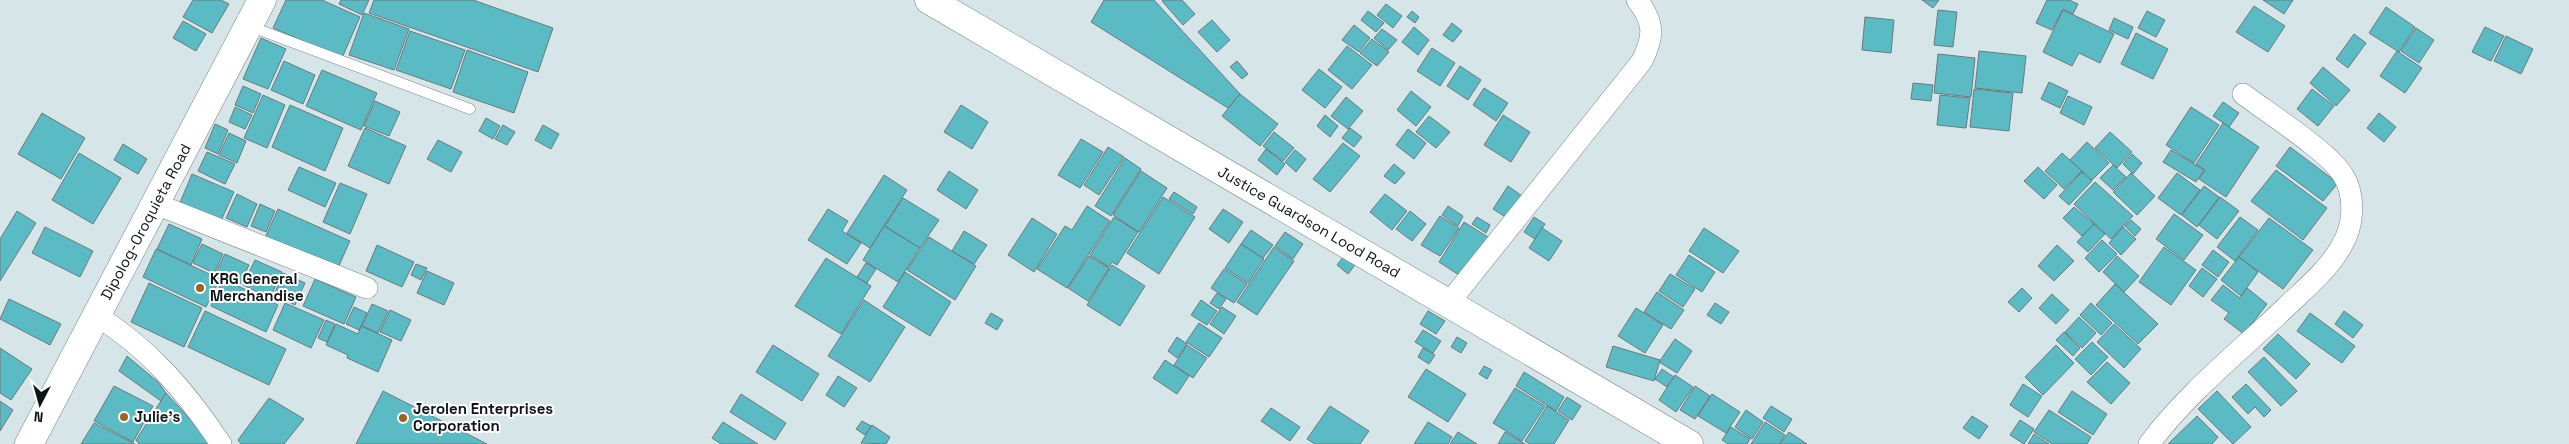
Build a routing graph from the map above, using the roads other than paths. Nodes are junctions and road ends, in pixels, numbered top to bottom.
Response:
1 (262, 0) edge
2 (929, 0) edge
3 (1637, 0) edge
4 (249, 26) junction
5 (2243, 94) dead end
6 (470, 109) dead end
7 (156, 204) junction
8 (367, 288) dead end
9 (1448, 304) junction
10 (97, 316) junction
11 (29, 444) edge
12 (220, 444) edge
13 (1689, 444) edge
14 (2149, 444) edge

1 - 4 main road, Dipolog-Oroquieta Road
2 - 9 main road, Justice Guardson Lood Road
3 - 9 street
4 - 6 lane
4 - 7 main road, Dipolog-Oroquieta Road
5 - 14 street
7 - 8 street
7 - 10 main road, Dipolog-Oroquieta Road
9 - 13 main road, Justice Guardson Lood Road
10 - 11 main road, Dipolog-Oroquieta Road
10 - 12 street

